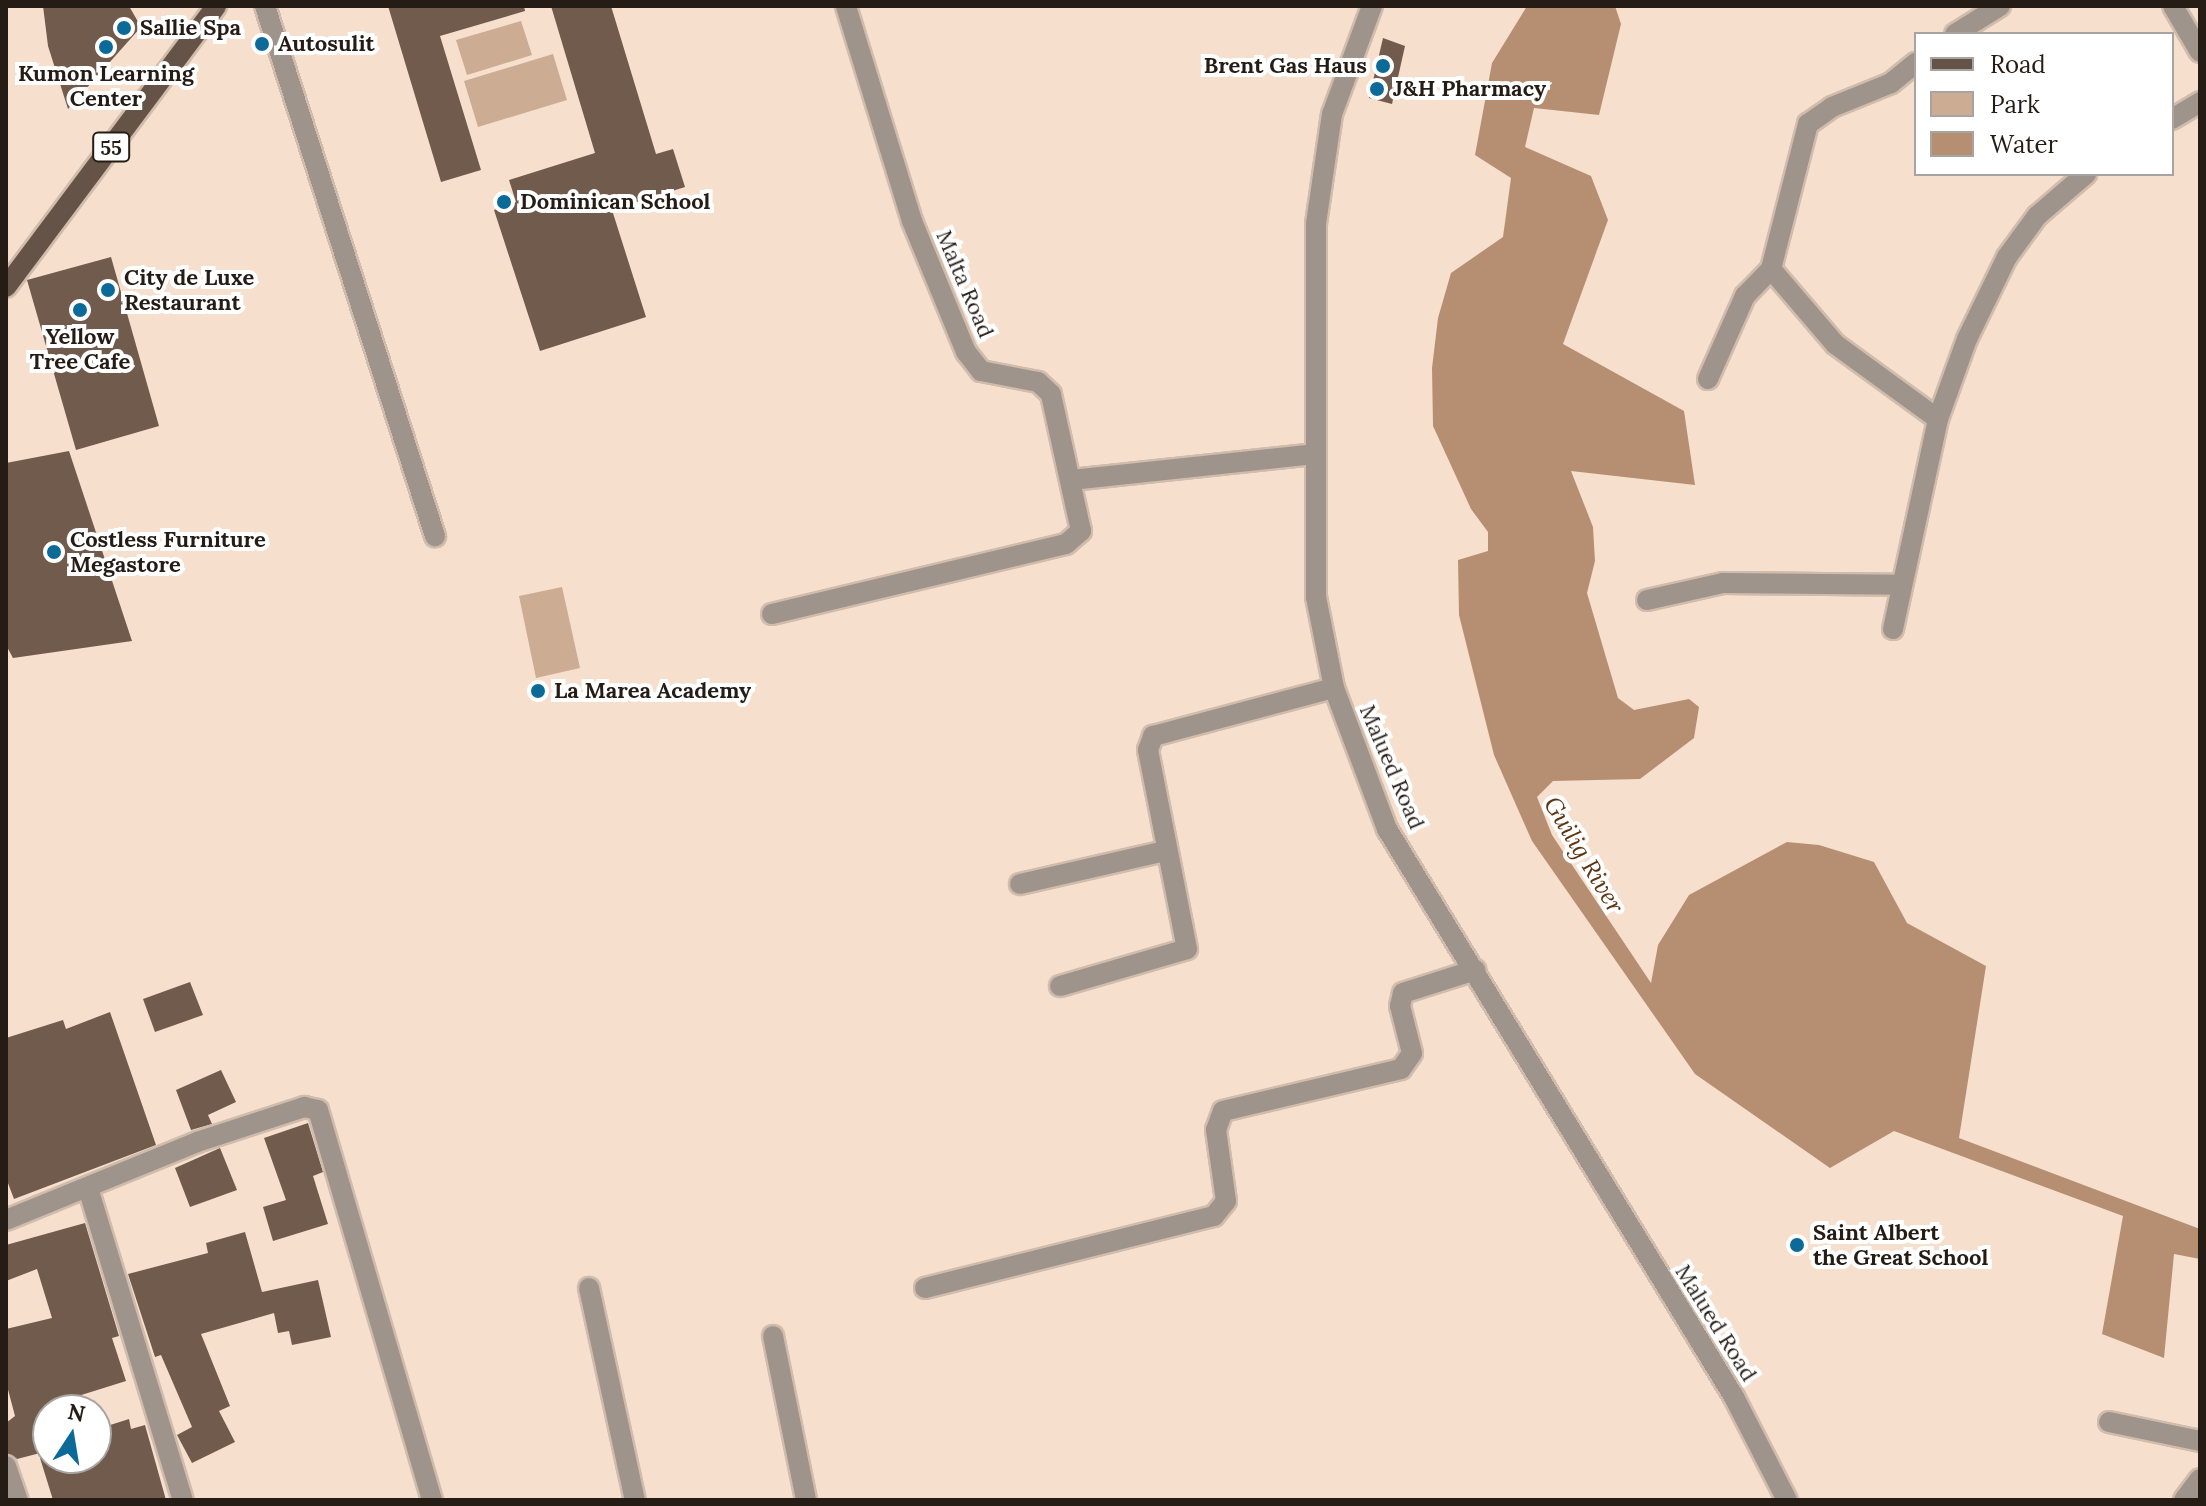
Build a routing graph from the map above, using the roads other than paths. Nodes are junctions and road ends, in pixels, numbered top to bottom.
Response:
1 (216, 6) edge
2 (265, 6) edge
3 (846, 6) edge
4 (1372, 6) edge
5 (2000, 6) edge
6 (2173, 6) edge
7 (1958, 32) edge
8 (2200, 52) edge
9 (1914, 65) edge
10 (2200, 102) edge
11 (2174, 118) edge
12 (2084, 176) edge
13 (1771, 269) junction
14 (6, 287) edge
15 (1708, 379) dead end
16 (1938, 419) junction
17 (1314, 454) junction
18 (1072, 480) junction
19 (435, 536) dead end
20 (1902, 585) junction
21 (1647, 600) dead end
22 (772, 614) dead end
23 (1893, 629) dead end
24 (1334, 688) junction
25 (1165, 851) junction
26 (1020, 884) dead end
27 (1475, 970) junction
28 (1060, 986) dead end
29 (88, 1188) junction
30 (6, 1220) edge
31 (589, 1288) dead end
32 (925, 1288) dead end
33 (773, 1336) dead end
34 (2109, 1422) dead end
35 (2200, 1441) edge
36 (6, 1466) edge
37 (2200, 1479) edge
38 (1780, 1499) edge
39 (18, 1500) edge
40 (183, 1500) edge
41 (432, 1500) edge
42 (635, 1500) edge
43 (806, 1500) edge
44 (2184, 1500) edge

1 - 14 main road, 55
2 - 19 street
3 - 18 street, Malta Road
4 - 17 street, Malued Road
5 - 7 street
6 - 8 street
9 - 13 street
10 - 11 street
12 - 16 street
13 - 15 street
13 - 16 street
16 - 20 street
17 - 18 street
17 - 24 street, Malued Road
18 - 22 street
20 - 21 street
20 - 23 street
24 - 25 street
24 - 27 street, Malued Road
25 - 26 street
25 - 28 street
27 - 32 street
27 - 38 street, Malued Road
29 - 30 street
29 - 40 street
29 - 41 street
31 - 42 street
33 - 43 street
34 - 35 street
36 - 39 street
37 - 44 street

